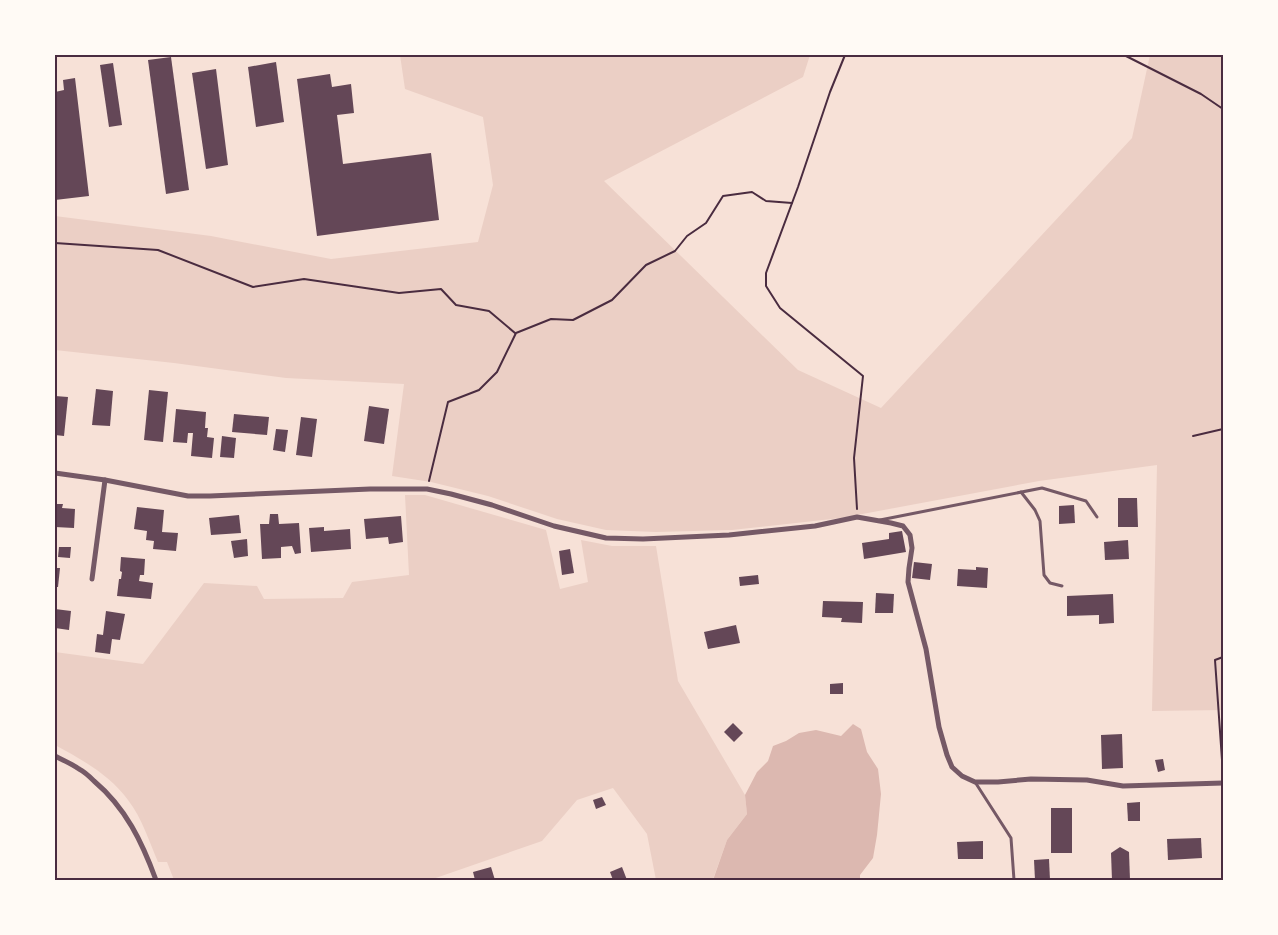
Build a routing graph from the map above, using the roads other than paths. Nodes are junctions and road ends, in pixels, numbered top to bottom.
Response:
1 (55, 473) edge
2 (105, 480) junction
3 (1021, 492) junction
4 (1097, 517) dead end
5 (880, 520) junction
6 (92, 579) dead end
7 (1062, 586) dead end
8 (55, 756) edge
9 (1223, 781) edge
10 (975, 782) junction
11 (156, 880) edge
12 (1014, 880) edge

1 - 2 street
2 - 5 street
2 - 6 street
3 - 4 lane
3 - 5 lane
3 - 7 lane
5 - 10 street
8 - 11 street
9 - 10 street
10 - 12 lane

